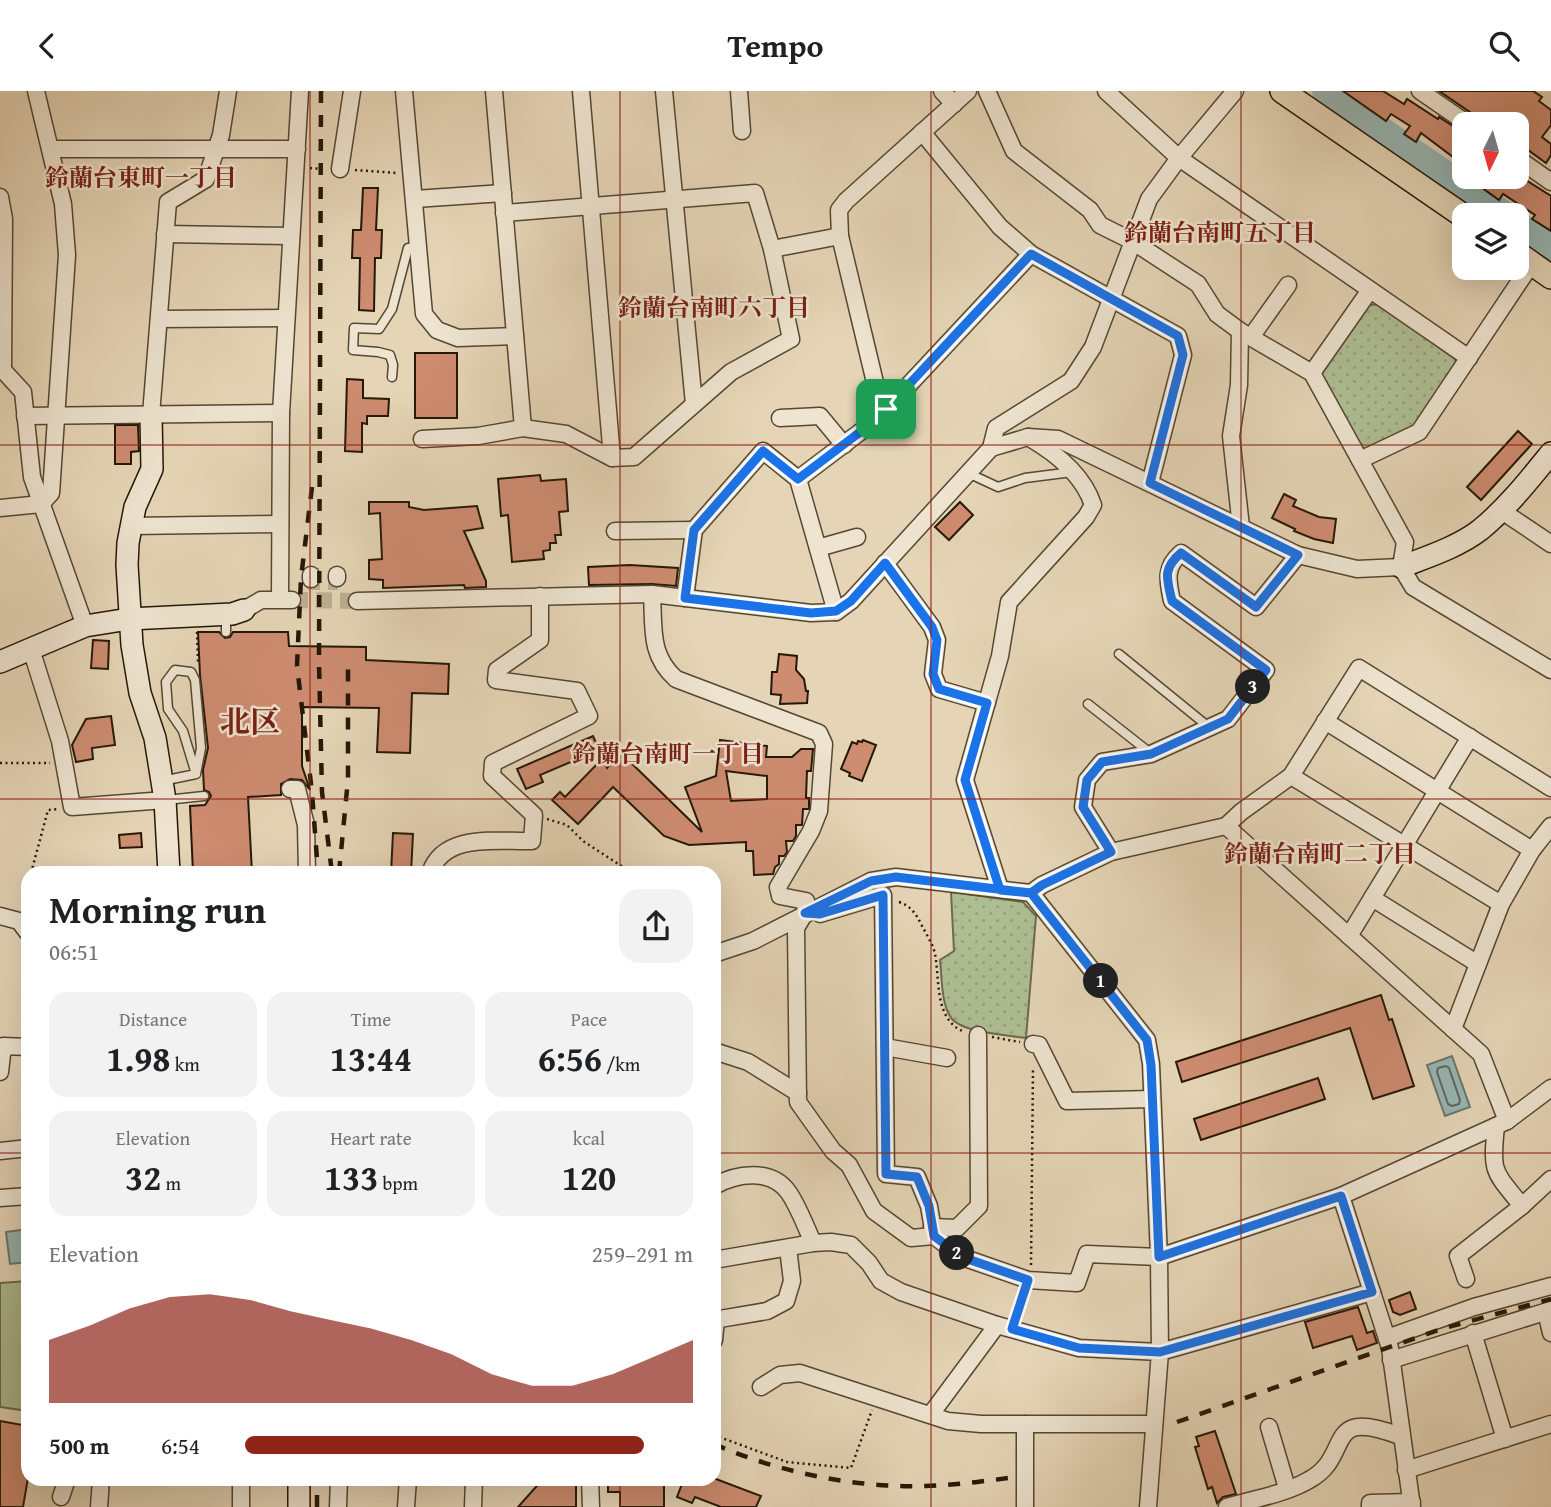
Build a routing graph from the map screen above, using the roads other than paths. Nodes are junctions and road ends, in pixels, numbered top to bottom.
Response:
1 (36, 91) edge
2 (228, 91) edge
3 (300, 91) edge
4 (352, 91) edge
5 (404, 91) edge
6 (494, 91) edge
7 (581, 91) edge
8 (664, 91) edge
9 (738, 91) edge
10 (942, 91) edge
11 (968, 91) edge
12 (987, 91) edge
13 (1107, 91) edge
14 (1235, 91) edge
15 (1282, 91) edge
16 (1420, 91) edge
17 (954, 104) junction
18 (1452, 113) edge
19 (743, 131) dead end
20 (922, 132) junction
21 (216, 148) junction
22 (51, 149) junction
23 (297, 149) junction
24 (1179, 157) junction
25 (1530, 167) edge
26 (340, 169) road end
27 (1551, 182) edge
28 (503, 193) junction
29 (0, 197) edge
30 (415, 199) junction
31 (674, 200) junction
32 (590, 206) junction
33 (1452, 207) edge
34 (504, 213) junction
35 (165, 234) junction
36 (291, 236) junction
37 (840, 236) junction
38 (1132, 241) junction
39 (418, 247) junction
40 (772, 249) junction
41 (1031, 254) junction
42 (1529, 261) edge
43 (1551, 277) edge
44 (1513, 280) edge
45 (1288, 285) dead end
46 (1370, 290) junction
47 (1111, 299) junction
48 (159, 319) junction
49 (286, 319) junction
50 (1245, 334) junction
51 (515, 336) junction
52 (1469, 358) junction
53 (1, 368) edge
54 (1312, 373) junction
55 (392, 377) dead end
56 (694, 404) junction
57 (886, 409) junction
58 (282, 414) junction
59 (151, 415) junction
60 (25, 416) junction
61 (55, 417) junction
62 (780, 418) dead end
63 (523, 428) junction
64 (1028, 437) junction
65 (422, 439) dead end
66 (844, 445) junction
67 (991, 448) junction
68 (1551, 453) edge
69 (612, 458) junction
70 (1360, 460) junction
71 (1073, 472) junction
72 (968, 473) junction
73 (798, 479) junction
74 (1150, 483) junction
75 (41, 503) junction
76 (0, 508) edge
77 (1502, 510) junction
78 (280, 524) junction
79 (131, 526) junction
80 (1241, 527) junction
81 (694, 530) junction
82 (615, 531) dead end
83 (857, 537) dead end
84 (1551, 544) edge
85 (818, 548) junction
86 (1298, 555) junction
87 (885, 563) junction
88 (1401, 568) junction
89 (652, 594) junction
90 (540, 596) junction
91 (685, 598) junction
92 (357, 601) tunnel mouth
93 (836, 611) junction
94 (129, 619) junction
95 (232, 619) joint
96 (85, 627) junction
97 (31, 649) junction
98 (1119, 654) dead end
99 (0, 662) edge
100 (1551, 670) edge
101 (987, 703) junction
102 (1088, 704) dead end
103 (1325, 721) junction
104 (1210, 728) junction
105 (1469, 737) junction
106 (1151, 754) junction
107 (196, 774) junction
108 (1291, 776) junction
109 (1551, 788) edge
110 (297, 790) dead end
111 (164, 791) junction
112 (1437, 791) junction
113 (204, 796) dead end
114 (1226, 826) junction
115 (1551, 826) edge
116 (1404, 844) junction
117 (1532, 850) junction
118 (1111, 852) junction
119 (169, 866) edge
120 (307, 866) edge
121 (433, 866) edge
122 (1000, 890) junction
123 (1031, 893) junction
124 (1372, 898) junction
125 (1501, 904) junction
126 (805, 913) junction
127 (0, 916) edge
128 (21, 926) edge
129 (1349, 936) junction
130 (721, 952) edge
131 (1478, 964) junction
132 (1453, 1029) junction
133 (978, 1035) road end
134 (1033, 1044) road end
135 (21, 1047) edge
136 (885, 1047) junction
137 (721, 1053) edge
138 (947, 1058) dead end
139 (0, 1072) edge
140 (1551, 1088) edge
141 (797, 1093) junction
142 (1152, 1099) junction
143 (1502, 1123) junction
144 (21, 1149) edge
145 (0, 1151) edge
146 (1551, 1179) edge
147 (721, 1182) edge
148 (21, 1196) edge
149 (1341, 1196) junction
150 (0, 1198) edge
151 (1522, 1206) junction
152 (933, 1231) junction
153 (813, 1244) junction
154 (788, 1248) junction
155 (1159, 1257) junction
156 (721, 1259) edge
157 (1466, 1279) dead end
158 (1551, 1286) edge
159 (1372, 1292) junction
160 (1548, 1311) edge
161 (721, 1319) edge
162 (1004, 1327) junction
163 (1472, 1333) junction
164 (1551, 1333) edge
165 (1387, 1338) junction
166 (1160, 1352) junction
167 (1391, 1360) junction
168 (761, 1387) dead end
169 (931, 1414) junction
170 (1154, 1423) junction
171 (1026, 1424) junction
172 (1551, 1425) edge
173 (1269, 1427) dead end
174 (1400, 1436) junction
175 (1505, 1439) junction
176 (1406, 1470) junction
177 (65, 1486) edge
178 (100, 1486) edge
179 (242, 1486) edge
180 (299, 1486) edge
181 (339, 1486) edge
182 (408, 1486) edge
183 (474, 1486) edge
184 (590, 1486) edge
185 (1287, 1488) junction
186 (61, 1497) dead end
187 (1260, 1502) edge
188 (1412, 1505) edge
189 (99, 1507) edge
190 (240, 1507) edge
191 (299, 1507) edge
192 (338, 1507) edge
193 (406, 1507) edge
194 (472, 1507) edge
195 (591, 1507) edge
196 (1025, 1507) edge
197 (1148, 1507) edge
198 (1227, 1507) edge
199 (1370, 1507) edge

1 - 22 street
2 - 21 street
3 - 23 street
4 - 26 street
5 - 30 street
6 - 28 street
7 - 32 street
8 - 31 street
9 - 19 street
10 - 17 street
11 - 17 street
12 - 38 street
13 - 24 street
14 - 24 street
15 - 33 main road
16 - 18 street
17 - 20 street
20 - 37 street
20 - 41 street
21 - 22 street
21 - 23 street
21 - 35 street
22 - 61 street
23 - 36 street
24 - 38 street
24 - 46 street
25 - 27 street
28 - 30 street
28 - 34 street
29 - 53 street
30 - 39 street
31 - 32 street
31 - 40 street
31 - 56 street
32 - 34 street
32 - 69 street
34 - 51 street
35 - 36 street
35 - 48 street
36 - 49 street
37 - 40 street
37 - 57 street
38 - 47 street
38 - 50 street
39 - 51 street
39 - 55 lane
40 - 56 street
41 - 47 street
41 - 57 street
42 - 43 main road
44 - 52 street
45 - 50 street
46 - 52 street
46 - 54 street
47 - 67 street
47 - 74 street
48 - 49 street
48 - 59 street
49 - 58 street
50 - 54 street
50 - 80 street
51 - 63 street
52 - 70 street
53 - 60 street
54 - 70 street
56 - 69 street
57 - 66 street
58 - 59 street
58 - 78 street
59 - 61 street
59 - 79 street
60 - 61 street
60 - 75 street
61 - 75 street
62 - 66 street
63 - 65 street
63 - 69 street
64 - 67 street
64 - 71 street
64 - 74 street
66 - 73 street
67 - 72 street
68 - 77 street
70 - 88 street
71 - 72 lane
71 - 101 street
72 - 87 street
73 - 81 street
73 - 85 street
74 - 80 street
75 - 76 street
75 - 96 street
77 - 84 street
77 - 88 street
78 - 79 street
78 - 95 street
79 - 94 street
80 - 86 street
81 - 82 street
81 - 91 street
83 - 85 street
85 - 93 street
86 - 88 street
86 - 104 street
87 - 93 street
87 - 101 street
88 - 100 street
89 - 90 street
89 - 91 street
89 - 126 street
90 - 92 street
90 - 121 street
91 - 93 street
94 - 95 street
94 - 96 street
94 - 111 street
96 - 97 street
97 - 99 street
97 - 111 street
98 - 104 lane
101 - 122 street
102 - 106 lane
103 - 105 street
103 - 108 street
103 - 112 street
104 - 106 street
105 - 109 street
105 - 112 street
106 - 118 street
107 - 107 lane
107 - 111 lane
108 - 114 street
108 - 116 street
110 - 120 street
111 - 113 lane
111 - 119 street
112 - 116 street
112 - 117 street
114 - 118 street
114 - 129 street
115 - 117 street
116 - 124 street
116 - 125 street
117 - 125 street
118 - 123 street
122 - 123 street
122 - 126 street
123 - 142 street
124 - 129 street
124 - 131 street
125 - 131 street
126 - 130 street
126 - 136 street
126 - 141 street
127 - 128 street
129 - 132 street
131 - 132 street
132 - 143 street
133 - 152 street
134 - 142 street
135 - 139 street
136 - 138 street
136 - 152 street
137 - 141 street
140 - 143 street
141 - 152 street
142 - 155 street
143 - 149 street
143 - 151 street
144 - 145 street
146 - 151 street
147 - 153 street
148 - 150 street
149 - 155 street
149 - 159 street
151 - 157 street
152 - 155 street
153 - 154 street
153 - 162 street
154 - 156 street
154 - 161 street
155 - 166 street
158 - 165 street
159 - 165 street
159 - 166 street
160 - 163 street
160 - 164 street
162 - 166 street
162 - 169 street
163 - 167 street
163 - 175 street
165 - 167 street
166 - 170 street
167 - 174 street
168 - 169 street
169 - 171 street
170 - 171 street
170 - 197 street
171 - 196 street
172 - 175 street
173 - 185 street
174 - 176 street
174 - 185 street
175 - 176 street
176 - 188 street
177 - 186 street
178 - 189 street
179 - 190 street
180 - 191 street
181 - 192 street
182 - 193 street
183 - 194 street
184 - 195 street
185 - 187 street
187 - 198 street
188 - 199 street

